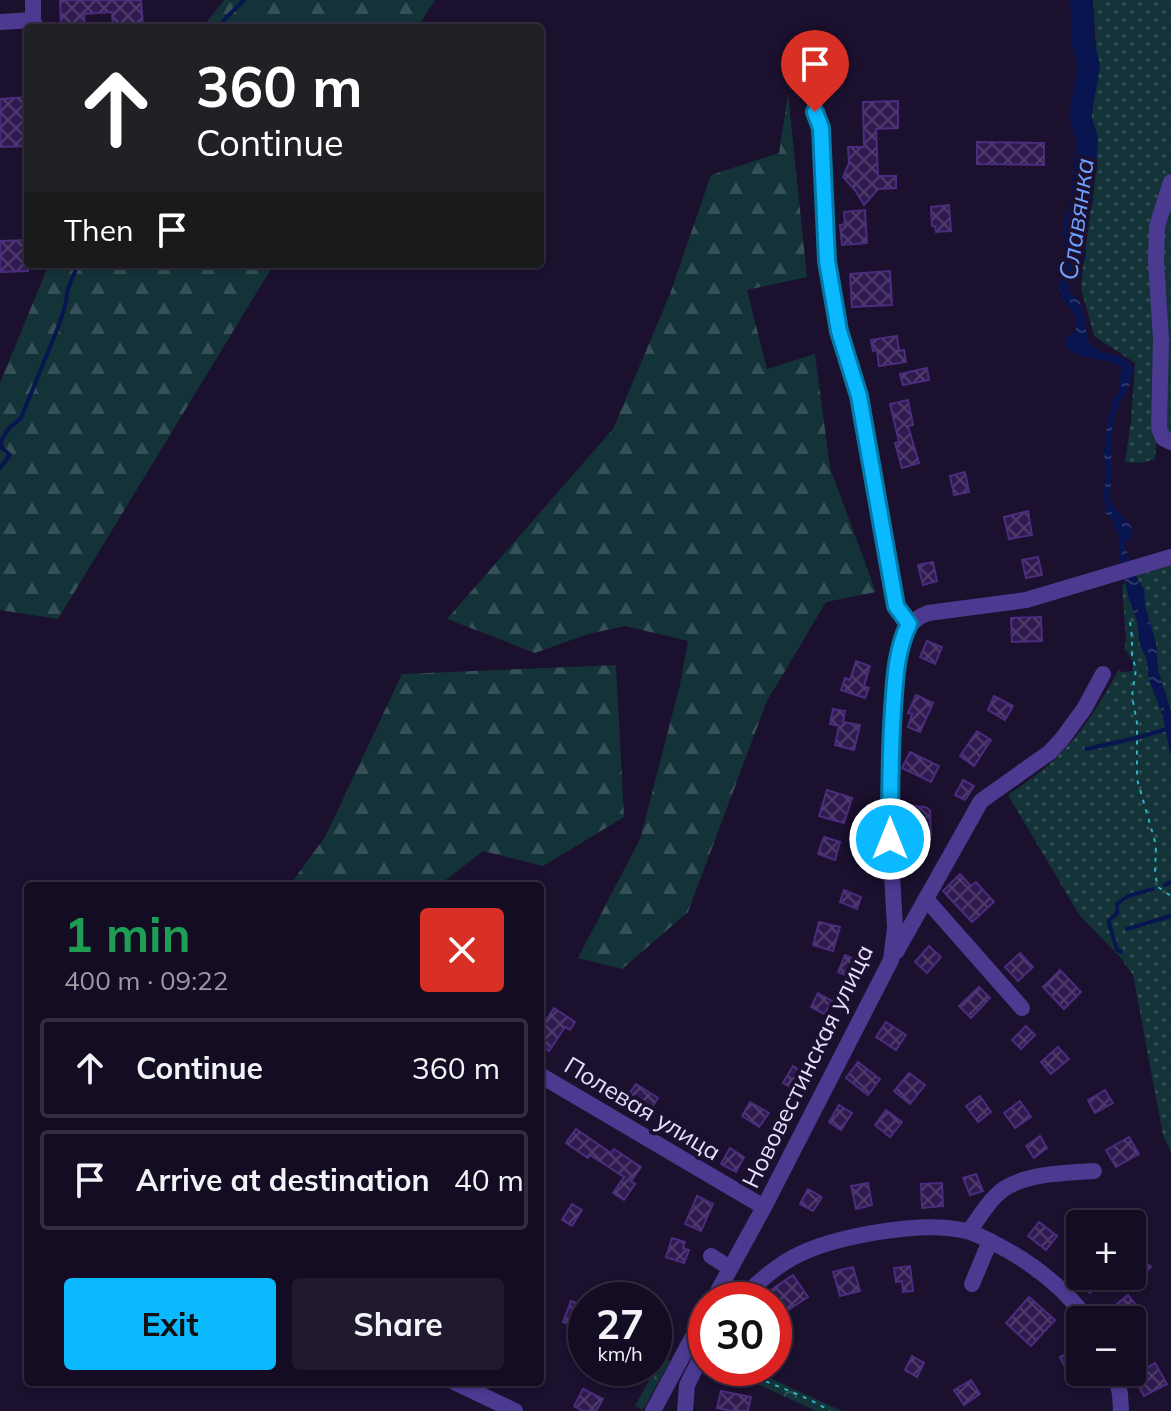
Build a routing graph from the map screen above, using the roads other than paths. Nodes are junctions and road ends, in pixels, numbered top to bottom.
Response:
1 (33, 0) edge
2 (0, 22) edge
3 (34, 24) edge
4 (814, 83) dead end
5 (1171, 182) edge
6 (1171, 442) edge
7 (1171, 557) edge
8 (909, 624) junction
9 (1103, 674) dead end
10 (926, 899) junction
11 (891, 960) junction
12 (1022, 1008) dead end
13 (544, 1077) edge
14 (1094, 1171) dead end
15 (764, 1207) junction
16 (969, 1231) junction
17 (990, 1241) junction
18 (711, 1256) dead end
19 (730, 1268) junction
20 (723, 1282) edge
21 (759, 1282) edge
22 (972, 1284) dead end
23 (1076, 1306) edge
24 (688, 1345) edge
25 (672, 1374) edge
26 (672, 1377) edge
27 (687, 1385) joint
28 (462, 1386) edge
29 (666, 1386) edge
30 (1118, 1386) edge
31 (515, 1411) edge
32 (653, 1411) edge
33 (685, 1411) edge
34 (1121, 1411) edge

1 - 3 street
2 - 3 street
4 - 8 street
5 - 6 street
7 - 8 street
8 - 11 street, Нововестинская улица
9 - 10 street
10 - 11 street
10 - 12 street
11 - 15 street, Нововестинская улица
13 - 15 street, Полевая улица
14 - 16 street
15 - 19 street, Нововестинская улица
16 - 17 street
16 - 21 street
17 - 22 street
17 - 23 street
18 - 19 street
19 - 20 street, Нововестинская улица
24 - 25 street
26 - 27 street
27 - 33 street
28 - 31 street
29 - 32 street
30 - 34 street

